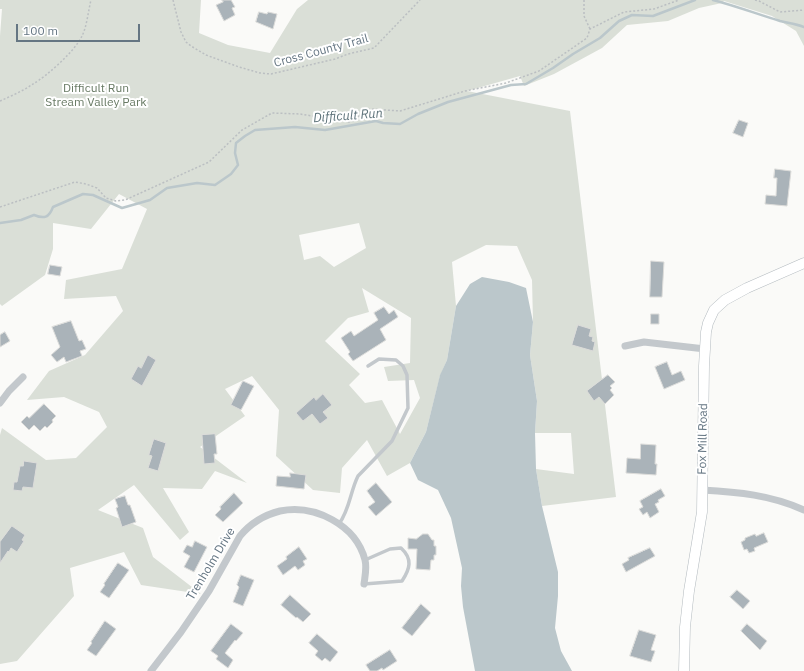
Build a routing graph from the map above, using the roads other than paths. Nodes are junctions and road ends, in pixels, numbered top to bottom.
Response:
1 (804, 264) edge
2 (625, 346) dead end
3 (705, 349) junction
4 (368, 366) dead end
5 (23, 377) dead end
6 (0, 403) edge
7 (702, 490) junction
8 (804, 510) edge
9 (339, 524) junction
10 (365, 560) junction
11 (364, 584) joint
12 (151, 671) edge
13 (684, 671) edge

1 - 3 main road, Fox Mill Road
2 - 3 street
3 - 7 main road, Fox Mill Road
4 - 9 lane
5 - 6 street
7 - 8 street
7 - 13 main road, Fox Mill Road
9 - 10 street, Trenholm Drive
9 - 12 street, Trenholm Drive
10 - 11 street, Trenholm Drive
10 - 11 lane

